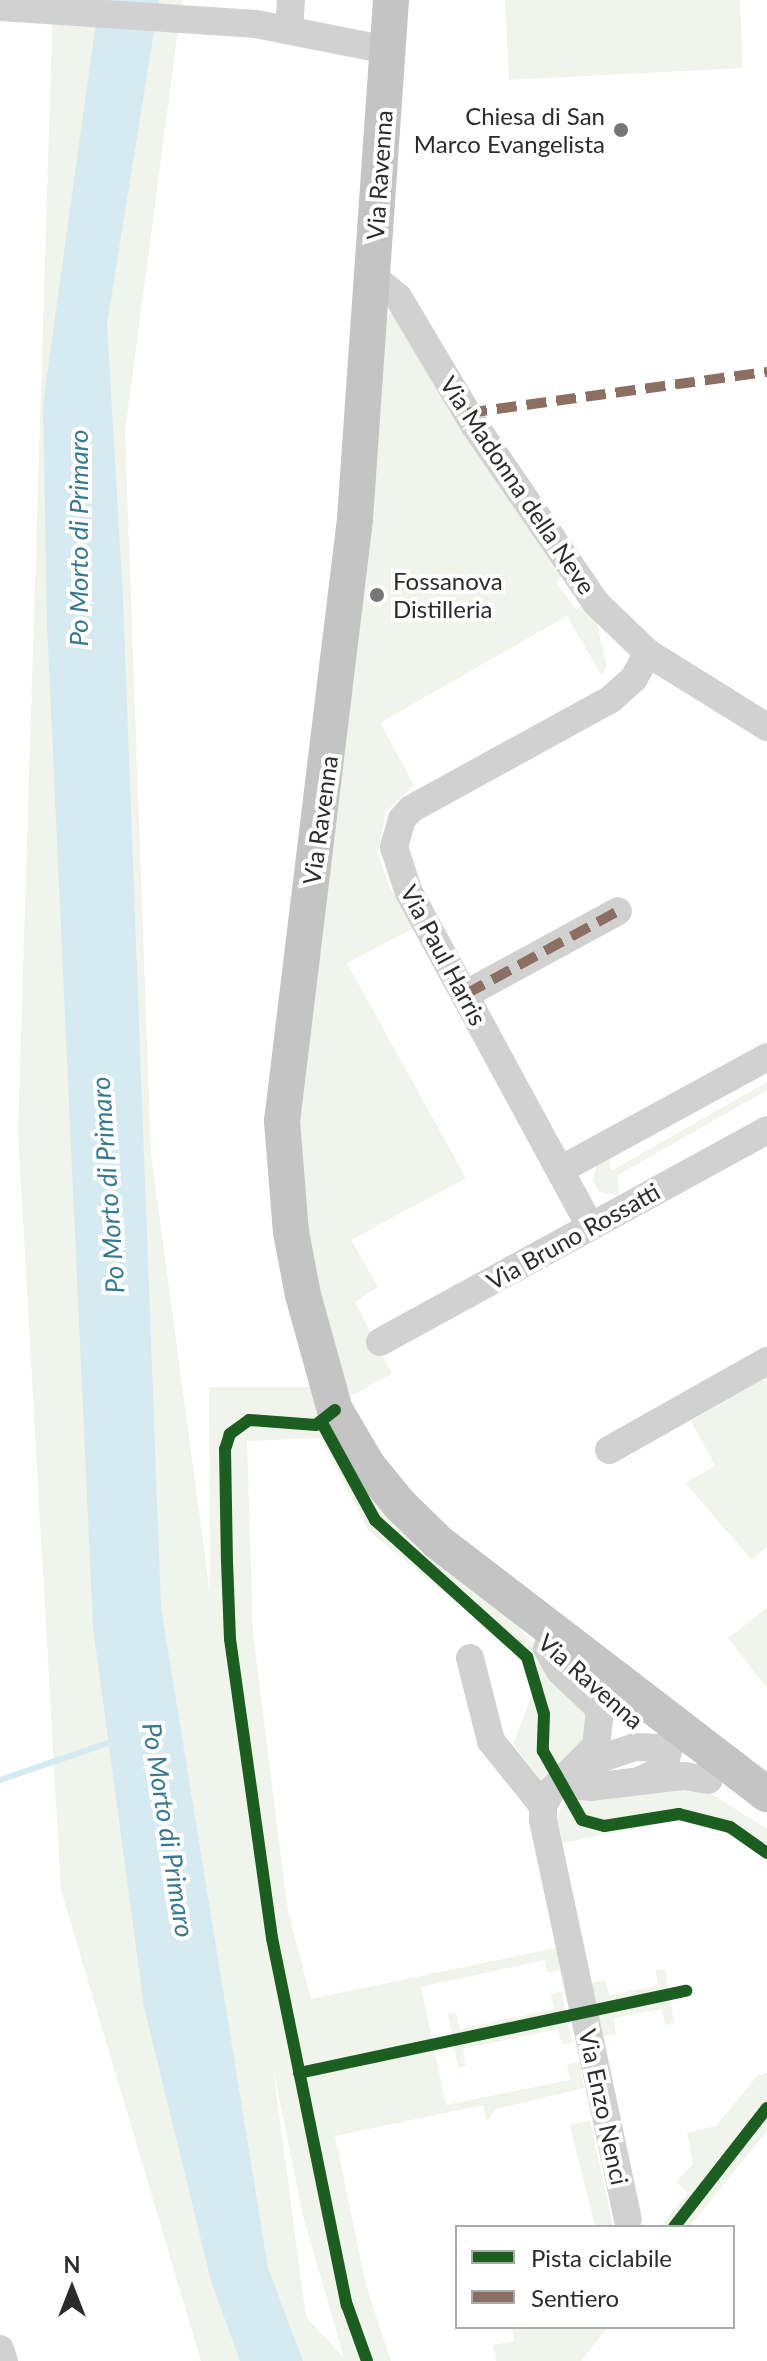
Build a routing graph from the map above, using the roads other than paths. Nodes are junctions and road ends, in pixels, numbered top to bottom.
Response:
1 (291, 0) edge
2 (391, 0) edge
3 (0, 7) edge
4 (289, 29) junction
5 (387, 50) junction
6 (372, 276) junction
7 (648, 653) junction
8 (767, 727) edge
9 (618, 911) dead end
10 (466, 994) junction
11 (767, 1057) edge
12 (767, 1130) edge
13 (560, 1170) junction
14 (590, 1226) junction
15 (380, 1342) dead end
16 (767, 1361) edge
17 (609, 1450) dead end
18 (482, 1576) junction
19 (547, 1648) junction
20 (470, 1658) dead end
21 (677, 1739) junction
22 (572, 1774) junction
23 (709, 1780) junction
24 (636, 1782) junction
25 (767, 1794) edge
26 (543, 1806) junction
27 (767, 1822) edge
28 (628, 2219) dead end
29 (0, 2349) edge
30 (4, 2361) edge

1 - 4 street
2 - 5 main road, Via Ravenna
3 - 4 street
4 - 5 street
5 - 6 main road, Via Ravenna
6 - 7 street, Via Madonna della Neve
6 - 18 main road, Via Ravenna
7 - 8 street, Via Madonna della Neve
7 - 10 street, Via Paul Harris
9 - 10 street
10 - 13 street, Via Paul Harris
11 - 13 street
12 - 14 street, Via Bruno Rossatti
13 - 14 street, Via Paul Harris
14 - 15 street, Via Bruno Rossatti
16 - 17 street
18 - 19 main road, Via Ravenna
18 - 21 main road, Via Ravenna
19 - 21 main road, Via Ravenna
19 - 22 street
20 - 26 street, Via Enzo Nenci
21 - 22 street
21 - 23 main road, Via Ravenna
21 - 24 street
21 - 25 main road, Via Ravenna
22 - 24 street
22 - 26 street
23 - 24 street
23 - 27 main road, Via Ravenna
26 - 28 street, Via Enzo Nenci
29 - 30 street

